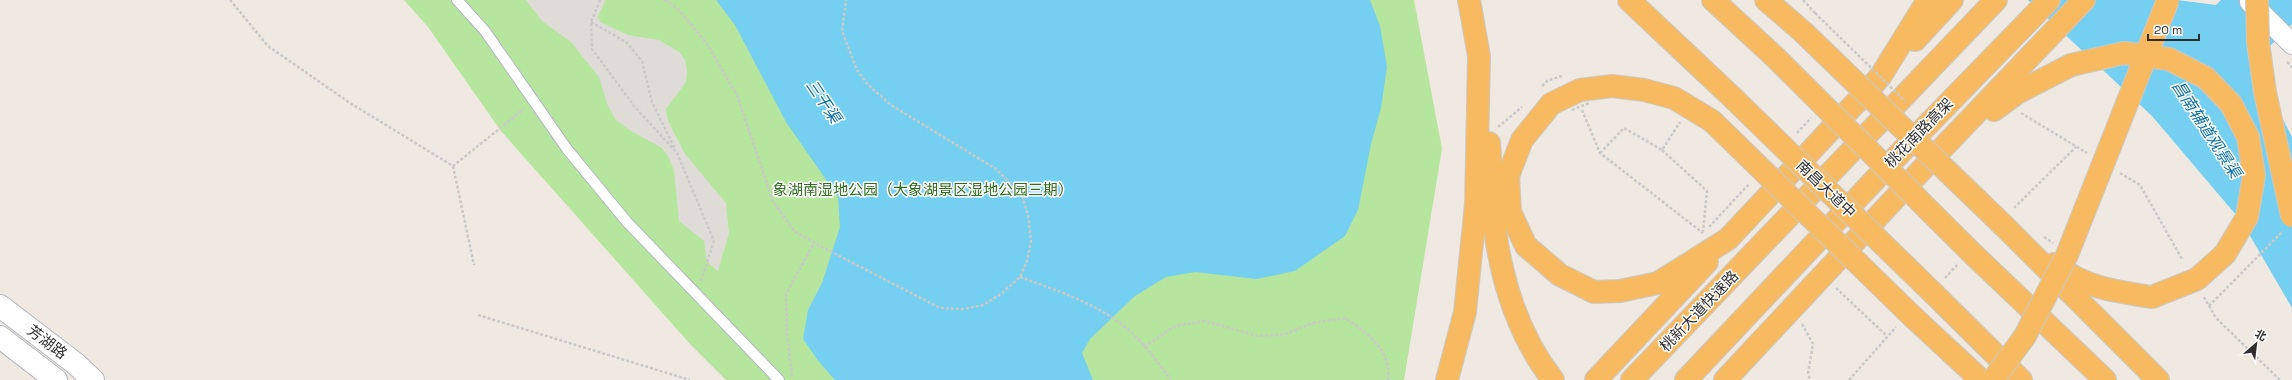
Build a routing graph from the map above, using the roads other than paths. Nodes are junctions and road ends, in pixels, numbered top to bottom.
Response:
1 (457, 0) edge
2 (1469, 0) edge
3 (1629, 0) edge
4 (1713, 0) edge
5 (1766, 0) edge
6 (1778, 0) edge
7 (1928, 0) edge
8 (1952, 0) edge
9 (2049, 0) edge
10 (2084, 0) edge
11 (2168, 0) edge
12 (2248, 0) edge
13 (2257, 0) edge
14 (1995, 1) edge
15 (1803, 32) junction
16 (2292, 44) edge
17 (1479, 56) junction
18 (1880, 77) junction
19 (1914, 178) junction
20 (2289, 222) edge
21 (2004, 226) junction
22 (1728, 239) junction
23 (0, 306) edge
24 (0, 337) edge
25 (56, 380) edge
26 (93, 380) edge
27 (779, 380) edge
28 (1447, 380) edge
29 (1553, 380) edge
30 (1596, 380) edge
31 (1632, 380) edge
32 (1686, 380) edge
33 (1726, 380) edge
34 (1981, 380) edge
35 (1993, 380) edge
36 (2021, 380) edge
37 (2105, 380) edge
38 (2158, 380) edge

1 - 27 lane
2 - 17 highway
3 - 36 highway, 南昌大道中, bridge
4 - 37 highway, bridge
5 - 15 highway
6 - 15 highway
7 - 18 highway
8 - 18 highway
9 - 32 highway, 桃花南路高架
10 - 19 highway
11 - 35 highway, bridge
12 - 16 street
13 - 20 highway, bridge
14 - 31 highway, 桃新大道快速路
15 - 21 highway, bridge
17 - 28 highway
17 - 29 highway
18 - 22 highway
19 - 21 highway, bridge
19 - 33 highway
21 - 38 highway
22 - 30 highway
22 - 34 highway, bridge
23 - 26 street, 芳湖路
24 - 25 street, 芳湖路

